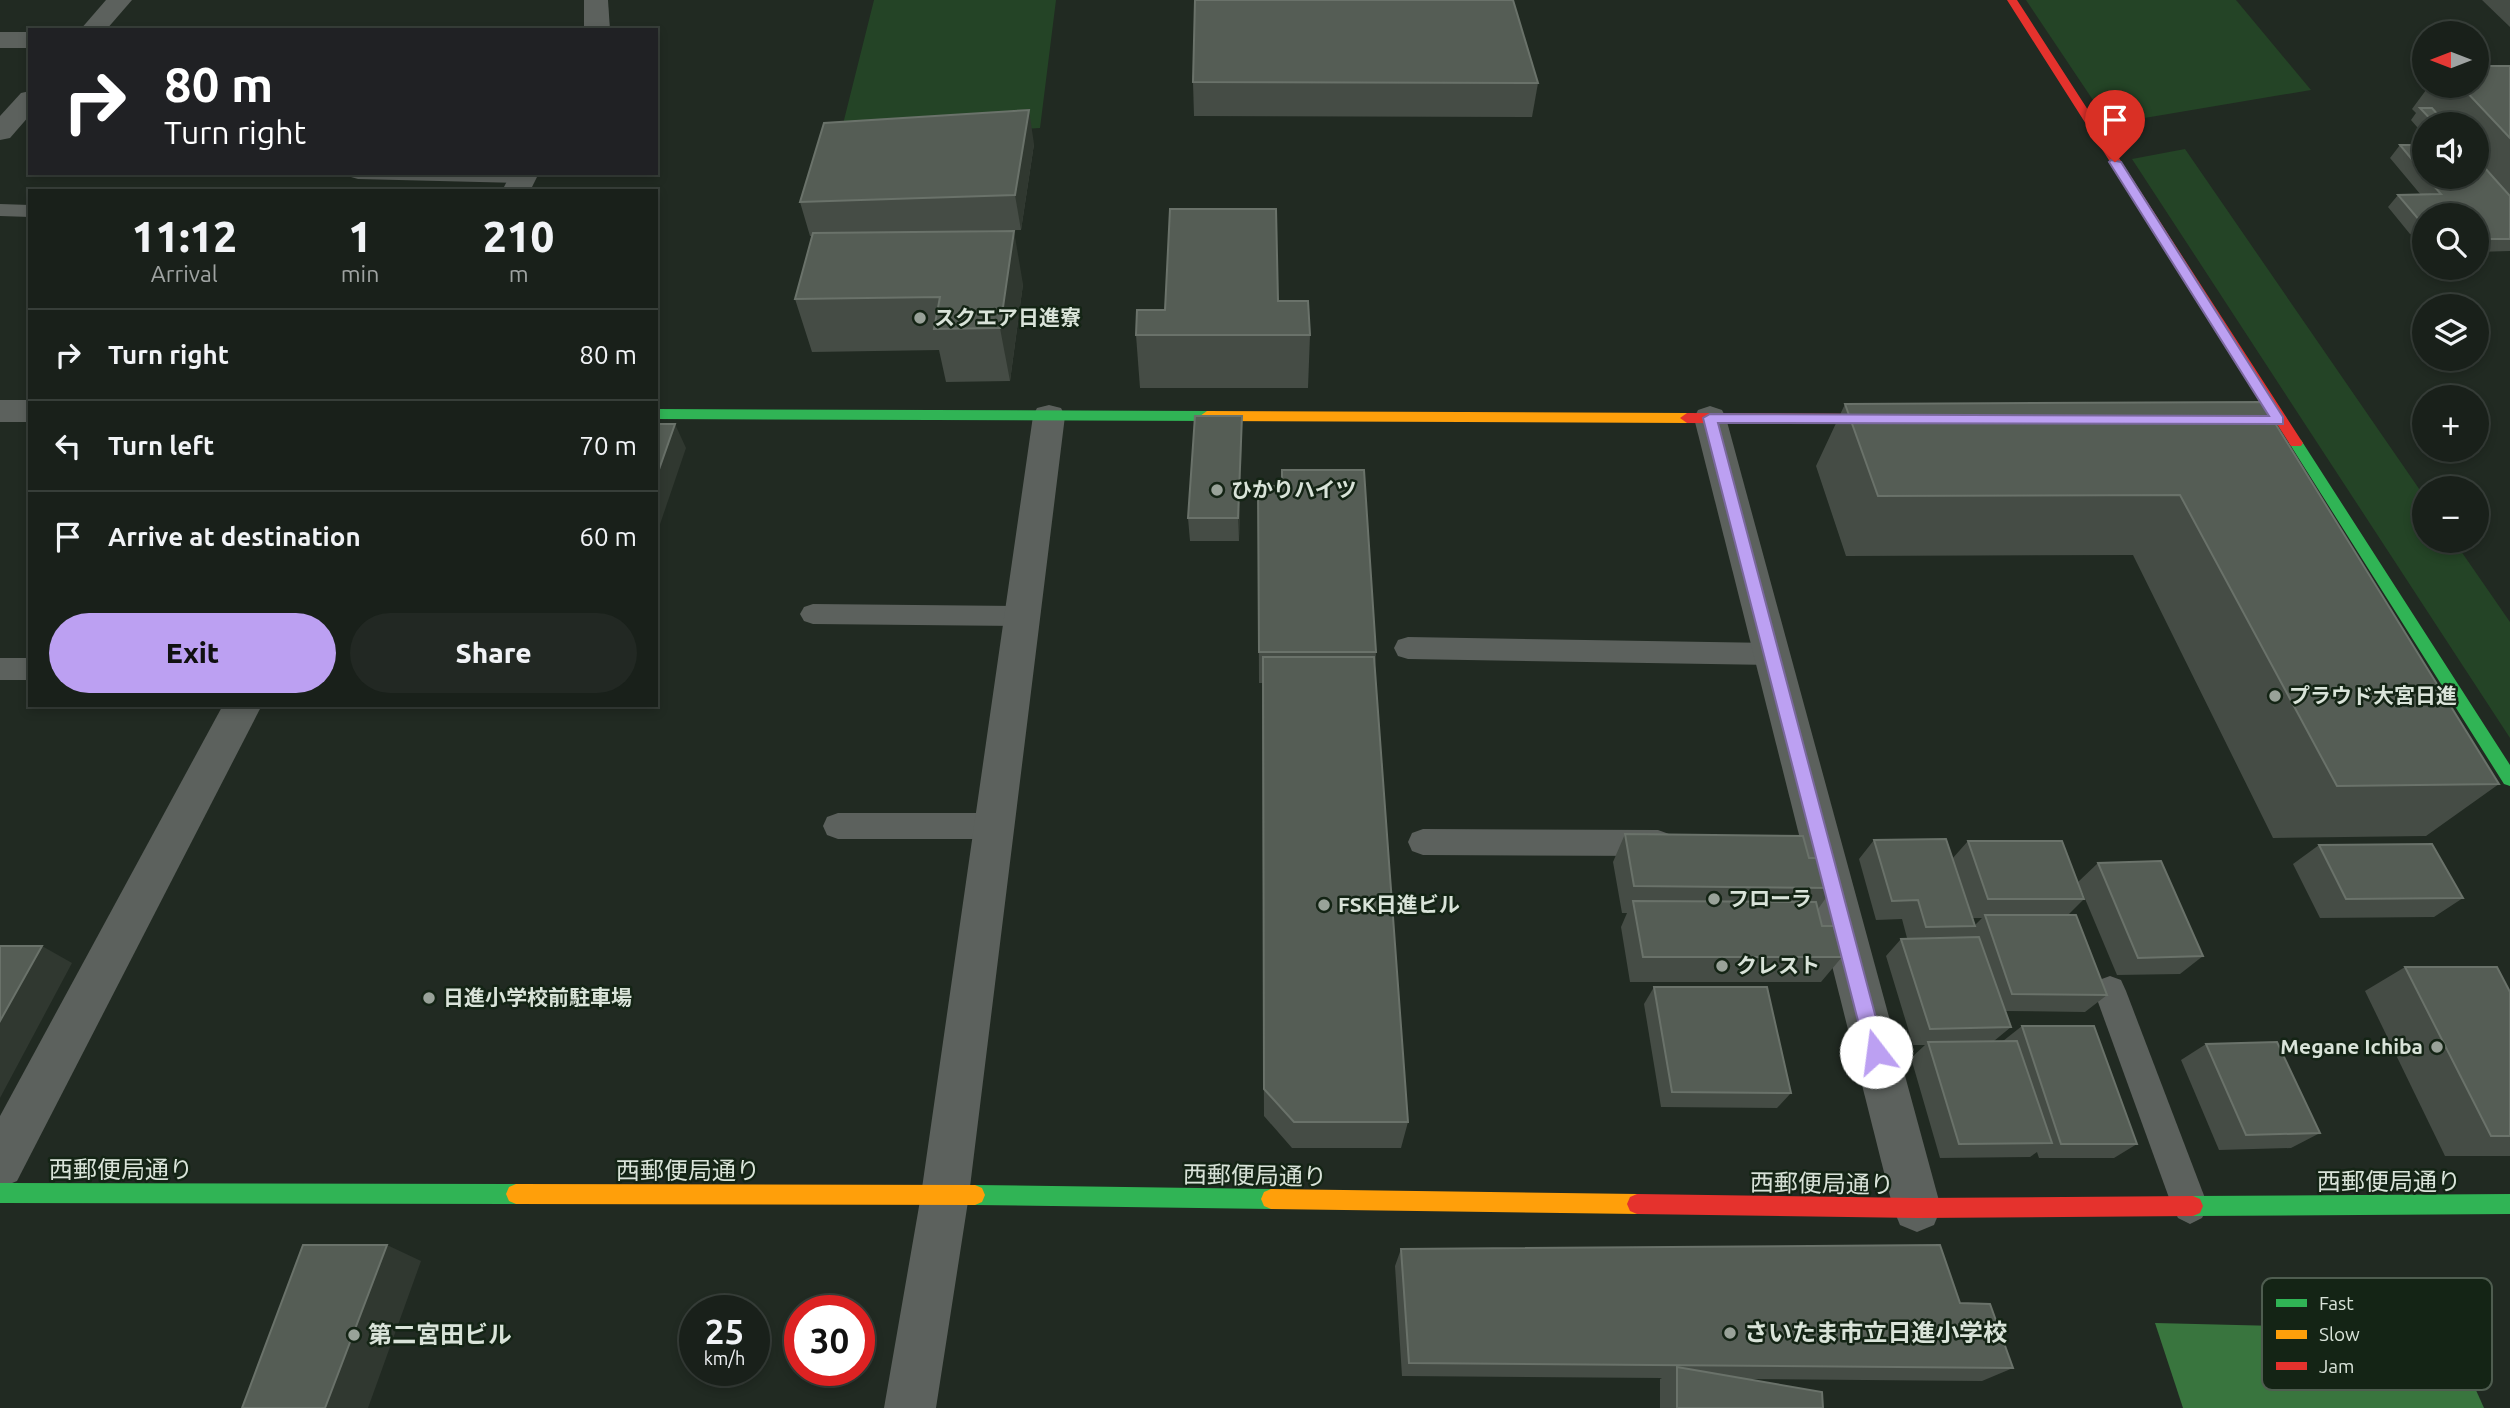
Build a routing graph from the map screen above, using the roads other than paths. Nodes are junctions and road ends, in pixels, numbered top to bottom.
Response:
1 (120, 0) edge
2 (596, 0) edge
3 (2011, 0) edge
4 (94, 28) edge
5 (597, 28) edge
6 (0, 40) edge
7 (28, 40) edge
8 (28, 101) edge
9 (0, 132) edge
10 (405, 175) edge
11 (521, 180) edge
12 (0, 210) edge
13 (28, 211) edge
14 (0, 411) edge
15 (28, 411) edge
16 (658, 414) edge
17 (1049, 415) junction
18 (1710, 418) junction
19 (1904, 419) edge
20 (813, 614) dead end
21 (1022, 616) junction
22 (1408, 648) dead end
23 (1772, 653) junction
24 (0, 669) edge
25 (28, 669) edge
26 (242, 707) edge
27 (2510, 779) edge
28 (838, 825) dead end
29 (993, 825) junction
30 (1423, 842) dead end
31 (1684, 843) edge
32 (2110, 991) dead end
33 (0, 1164) edge
34 (0, 1193) edge
35 (945, 1195) junction
36 (2510, 1204) edge
37 (2190, 1206) junction
38 (1917, 1209) junction
39 (910, 1408) edge

1 - 4 street
2 - 5 street
3 - 27 street
6 - 7 street
8 - 9 street
10 - 11 lane
12 - 13 lane
14 - 15 street
16 - 17 street
17 - 18 street
17 - 21 street
18 - 19 street
18 - 23 street
20 - 21 lane
21 - 29 street
22 - 23 lane
23 - 38 street
24 - 25 lane
26 - 33 street
28 - 29 lane
29 - 35 street
30 - 31 lane
32 - 37 lane
34 - 35 street, 西郵便局通り
35 - 38 street, 西郵便局通り
35 - 39 street
36 - 37 street, 西郵便局通り
37 - 38 street, 西郵便局通り

